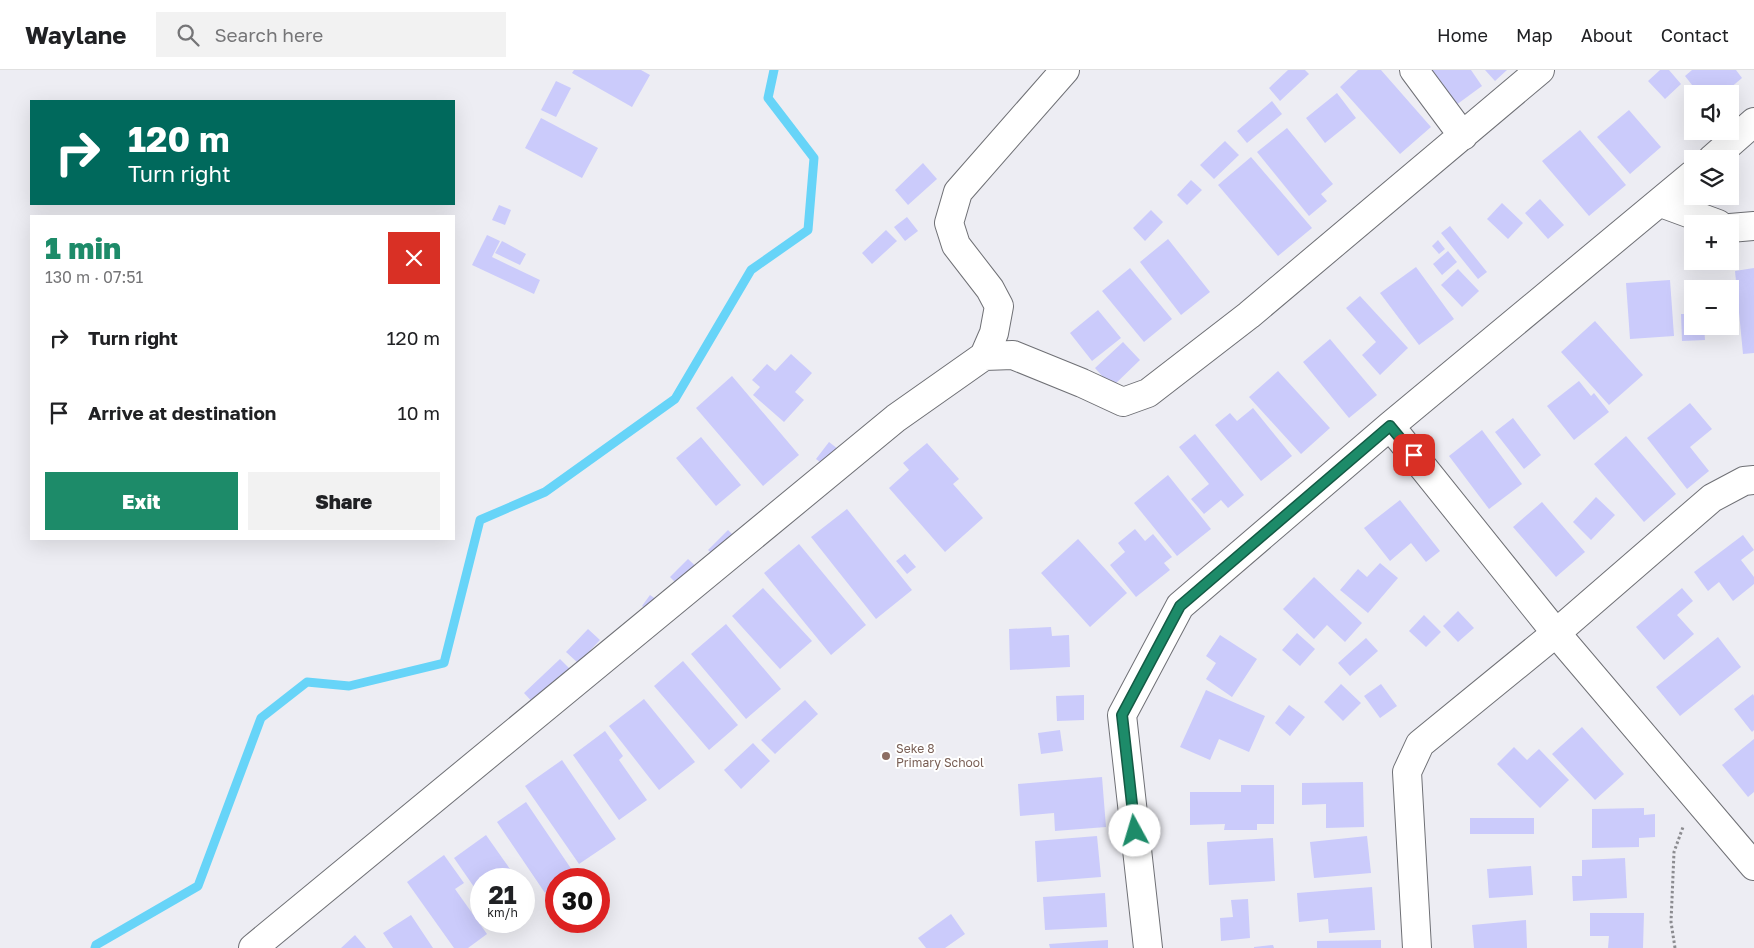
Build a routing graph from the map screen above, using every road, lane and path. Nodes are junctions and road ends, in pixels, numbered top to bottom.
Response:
1 (1065, 70) edge
2 (1414, 70) edge
3 (1540, 70) edge
4 (1754, 122) edge
5 (1463, 136) junction
6 (1722, 150) edge
7 (1684, 182) edge
8 (1661, 203) junction
9 (1694, 215) edge
10 (1754, 226) edge
11 (1739, 227) edge
12 (984, 356) junction
13 (1390, 426) junction
14 (1754, 480) edge
15 (1556, 633) junction
16 (1694, 796) junction
17 (1754, 866) edge
18 (253, 948) edge
19 (1148, 948) edge
20 (1417, 948) edge
21 (1675, 948) edge

1 - 12 street
2 - 5 street
3 - 5 street
4 - 6 street
5 - 12 street
7 - 8 street
8 - 9 street
8 - 13 street
10 - 11 street
12 - 18 street
13 - 15 street
13 - 19 street
14 - 15 street
15 - 16 street
15 - 20 street
16 - 17 street
16 - 21 path

